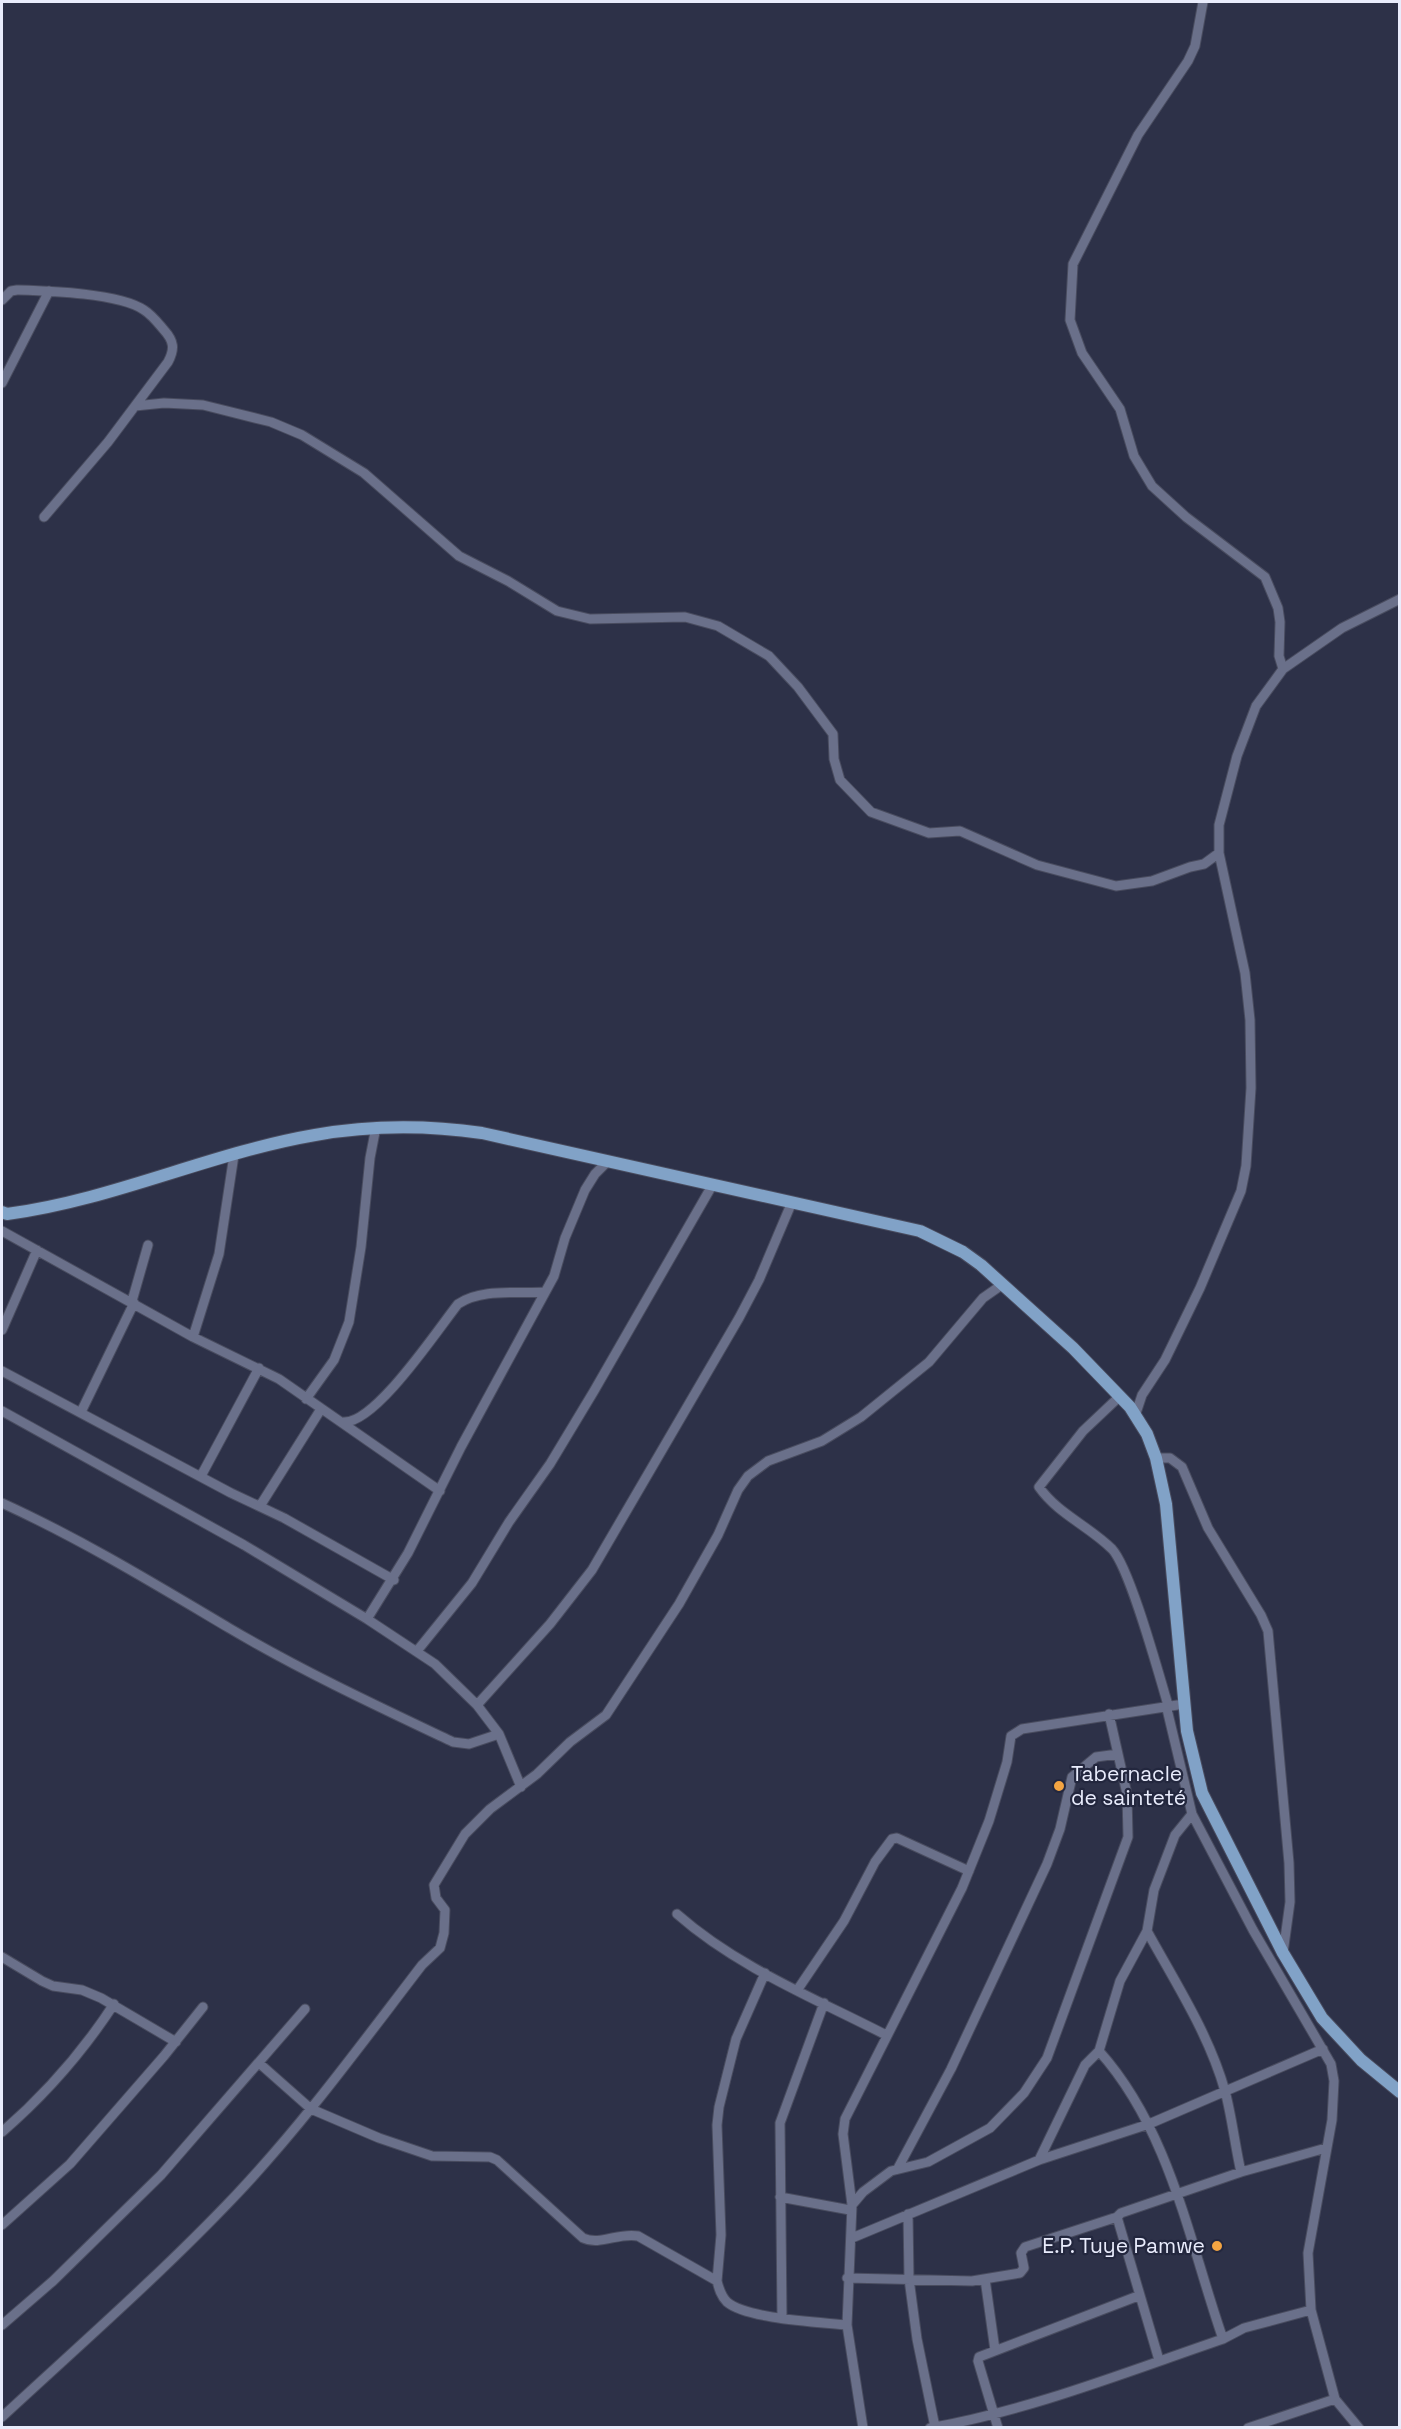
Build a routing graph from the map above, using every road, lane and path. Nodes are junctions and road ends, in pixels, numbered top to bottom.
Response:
1 (1203, 2) edge
2 (49, 291) junction
3 (2, 300) edge
4 (2, 383) edge
5 (135, 406) junction
6 (44, 517) dead end
7 (1400, 599) edge
8 (1283, 669) junction
9 (1219, 853) junction
10 (1204, 864) junction
11 (1223, 872) junction
12 (376, 1127) junction
13 (234, 1155) junction
14 (607, 1162) junction
15 (712, 1184) junction
16 (792, 1202) junction
17 (2, 1212) edge
18 (2, 1231) edge
19 (148, 1245) dead end
20 (37, 1250) junction
21 (1003, 1284) junction
22 (545, 1292) junction
23 (134, 1303) junction
24 (2, 1330) edge
25 (193, 1337) junction
26 (259, 1368) junction
27 (2, 1371) edge
28 (1120, 1396) junction
29 (306, 1399) junction
30 (321, 1409) junction
31 (2, 1411) edge
32 (81, 1412) junction
33 (1135, 1416) junction
34 (344, 1422) junction
35 (1156, 1458) junction
36 (201, 1476) junction
37 (440, 1491) junction
38 (2, 1503) edge
39 (260, 1506) junction
40 (394, 1580) junction
41 (368, 1618) junction
42 (417, 1651) junction
43 (1184, 1704) junction
44 (1167, 1705) junction
45 (477, 1706) junction
46 (1109, 1714) junction
47 (499, 1734) junction
48 (1118, 1754) junction
49 (521, 1787) junction
50 (1192, 1814) junction
51 (969, 1871) junction
52 (677, 1914) dead end
53 (1267, 1923) junction
54 (1254, 1930) junction
55 (1147, 1931) junction
56 (1283, 1953) junction
57 (2, 1956) edge
58 (765, 1973) junction
59 (798, 1989) junction
60 (824, 2003) junction
61 (114, 2004) junction
62 (203, 2007) dead end
63 (305, 2009) dead end
64 (886, 2035) junction
65 (176, 2042) junction
66 (1323, 2049) junction
67 (1099, 2051) junction
68 (259, 2063) junction
69 (1225, 2091) junction
70 (1400, 2092) edge
71 (312, 2109) junction
72 (1149, 2124) junction
73 (2, 2132) edge
74 (1326, 2148) junction
75 (1039, 2160) junction
76 (898, 2168) junction
77 (1241, 2172) junction
78 (1177, 2195) junction
79 (780, 2198) junction
80 (851, 2208) junction
81 (908, 2214) junction
82 (1117, 2217) junction
83 (2, 2225) edge
84 (852, 2238) junction
85 (847, 2278) junction
86 (909, 2279) junction
87 (985, 2279) junction
88 (717, 2281) junction
89 (1138, 2296) junction
90 (1311, 2310) junction
91 (782, 2318) junction
92 (2, 2325) edge
93 (847, 2325) junction
94 (1223, 2339) junction
95 (995, 2350) junction
96 (1159, 2360) junction
97 (1335, 2399) junction
98 (994, 2415) junction
99 (2, 2416) edge
100 (863, 2427) edge
101 (933, 2427) edge
102 (998, 2427) edge
103 (1248, 2427) edge
104 (1359, 2427) edge

1 - 8 street
2 - 3 street
2 - 4 street
2 - 5 street
5 - 6 street
5 - 10 street
7 - 8 street
8 - 9 street
9 - 10 street
9 - 11 street
10 - 11 street
11 - 33 street
12 - 13 main road
12 - 14 main road
12 - 29 street
13 - 17 main road
13 - 25 street
14 - 15 main road
14 - 22 street
15 - 16 main road
15 - 42 street
16 - 21 main road
16 - 45 street
18 - 20 street
19 - 23 street
20 - 23 street
20 - 24 street
21 - 28 main road
21 - 49 street
22 - 34 street
22 - 37 street
23 - 25 street
23 - 32 street
25 - 26 street
26 - 29 street
26 - 36 street
27 - 32 street
28 - 33 main road
28 - 44 street
29 - 30 street
30 - 34 street
30 - 39 street
31 - 41 street
32 - 36 street
33 - 35 main road
34 - 37 street
35 - 43 main road
35 - 56 street
36 - 39 street
37 - 40 street
38 - 47 street
39 - 40 street
40 - 41 street
41 - 42 street
42 - 45 street
43 - 44 street
43 - 53 main road
44 - 46 street
44 - 50 street
45 - 47 street
46 - 48 street
46 - 51 street
47 - 49 street
48 - 76 street
48 - 76 street
49 - 71 street
50 - 54 street
50 - 55 street
51 - 59 street
51 - 64 street
52 - 58 street
53 - 54 street
53 - 56 main road
54 - 66 street
55 - 67 street
55 - 69 street
56 - 70 main road
57 - 61 street
58 - 59 street
58 - 88 street
59 - 60 street
60 - 64 street
60 - 79 street
61 - 65 street
61 - 73 street
62 - 65 street
63 - 68 street
64 - 80 street
65 - 83 street
66 - 69 street
66 - 74 street
67 - 72 street
67 - 75 street
68 - 71 street
68 - 92 street
69 - 72 street
69 - 77 street
71 - 88 street
71 - 99 street
72 - 75 street
72 - 78 street
74 - 77 street
74 - 90 street
75 - 81 street
76 - 80 street
77 - 78 street
78 - 82 street
78 - 94 street
79 - 80 street
79 - 91 street
80 - 84 street
81 - 84 street
81 - 86 street
82 - 87 street
82 - 89 street
84 - 85 street
85 - 86 street
85 - 93 street
86 - 87 street
86 - 101 street
87 - 95 street
88 - 91 street
89 - 95 street
89 - 96 street
90 - 94 street
90 - 97 street
91 - 93 street
93 - 100 street
94 - 96 street
95 - 98 street
96 - 98 street
97 - 103 street
97 - 104 street
98 - 101 street
98 - 102 street

